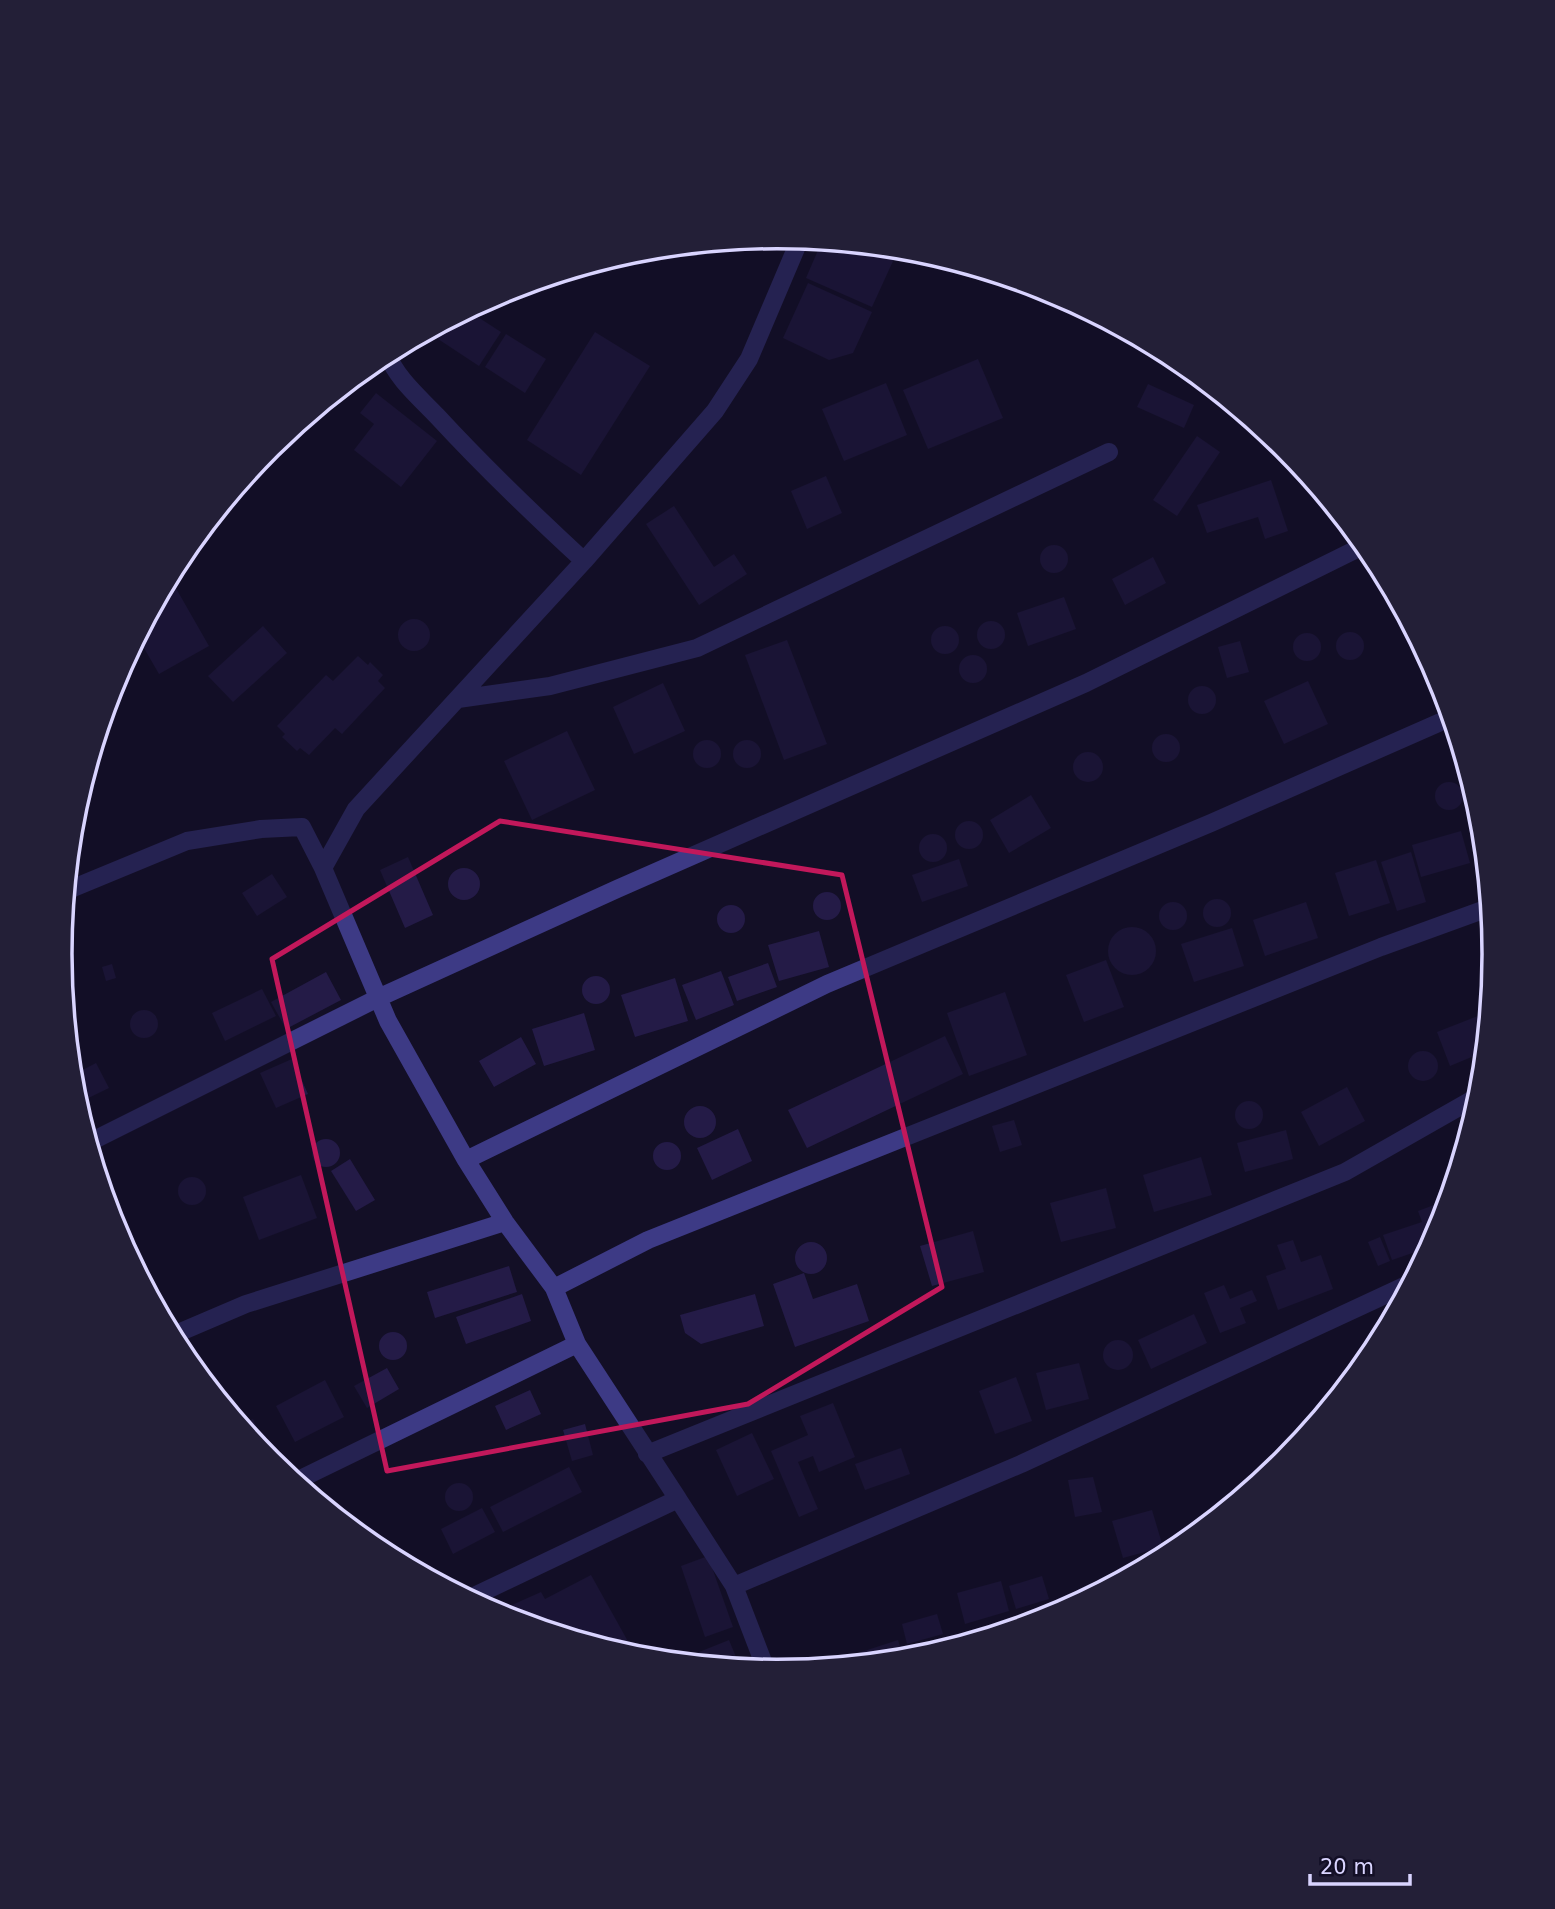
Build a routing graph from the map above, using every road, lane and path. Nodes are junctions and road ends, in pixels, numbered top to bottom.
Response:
1 (796, 249) edge
2 (392, 364) edge
3 (1109, 452) dead end
4 (1355, 550) edge
5 (584, 561) junction
6 (458, 699) junction
7 (1444, 722) edge
8 (323, 868) junction
9 (75, 887) edge
10 (1482, 910) edge
11 (379, 998) junction
12 (1467, 1102) edge
13 (97, 1139) edge
14 (466, 1160) junction
15 (505, 1222) junction
16 (554, 1288) junction
17 (1399, 1289) edge
18 (181, 1332) edge
19 (577, 1344) junction
20 (647, 1454) junction
21 (304, 1477) edge
22 (678, 1499) junction
23 (734, 1586) junction
24 (479, 1594) edge
25 (762, 1660) edge

1 - 5 street
2 - 5 street
3 - 6 street
4 - 11 street
5 - 6 street
6 - 8 street
7 - 14 street
8 - 9 street
8 - 11 street
10 - 16 street
11 - 13 street
11 - 14 street
12 - 20 street
14 - 15 street
15 - 16 street
15 - 18 street
16 - 19 street
17 - 23 street
19 - 20 street
19 - 21 street
20 - 22 street
22 - 23 street
22 - 24 street
23 - 25 street

